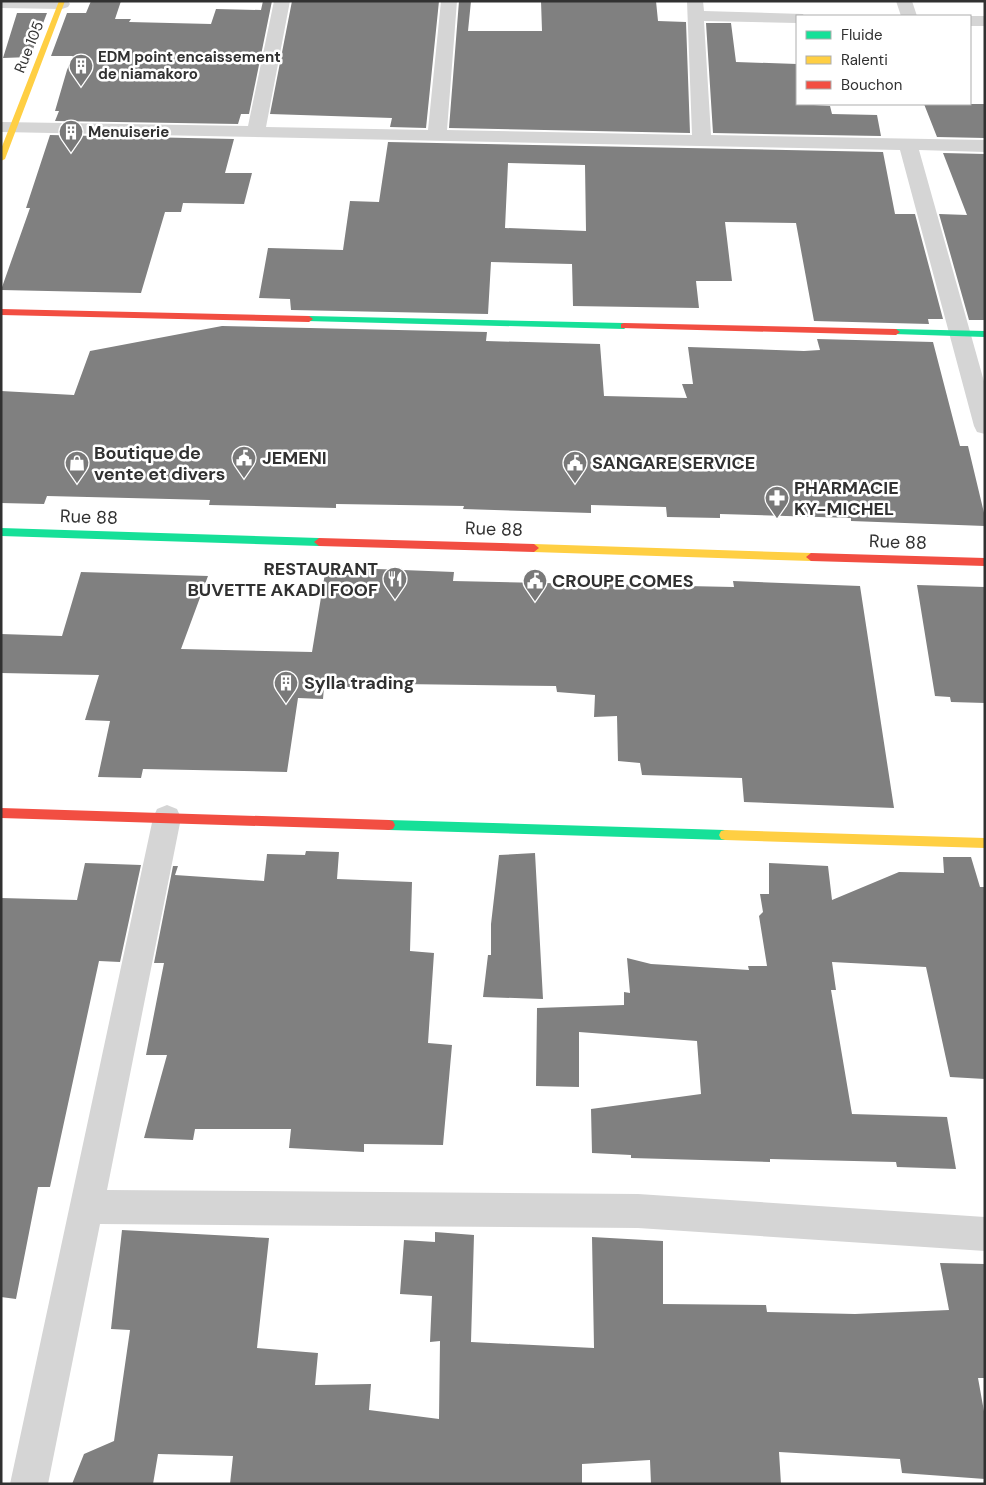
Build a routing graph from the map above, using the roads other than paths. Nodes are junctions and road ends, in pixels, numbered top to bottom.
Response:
1 (282, 1) edge
2 (449, 1) edge
3 (904, 1) edge
4 (1, 3) edge
5 (62, 3) edge
6 (696, 9) edge
7 (909, 15) edge
8 (796, 18) edge
9 (971, 21) edge
10 (985, 21) edge
11 (7, 127) edge
12 (256, 132) junction
13 (437, 135) junction
14 (702, 140) junction
15 (908, 144) junction
16 (985, 146) edge
17 (1, 159) edge
18 (1, 312) edge
19 (959, 333) junction
20 (985, 334) edge
21 (985, 426) edge
22 (1, 532) edge
23 (985, 562) edge
24 (1, 813) edge
25 (167, 818) junction
26 (985, 843) edge
27 (87, 1207) junction
28 (985, 1234) edge
29 (29, 1484) edge

1 - 12 street
2 - 13 street
3 - 7 street
4 - 5 street
5 - 11 street, Rue 105
6 - 8 street
6 - 14 street
9 - 10 street
11 - 12 street
11 - 17 street, Rue 105
12 - 13 street
13 - 14 street
14 - 15 street
15 - 16 street
15 - 19 street
18 - 19 street
19 - 20 street
19 - 21 street
22 - 23 street, Rue 88
24 - 25 street
25 - 26 street
25 - 27 street
27 - 28 street
27 - 29 street

